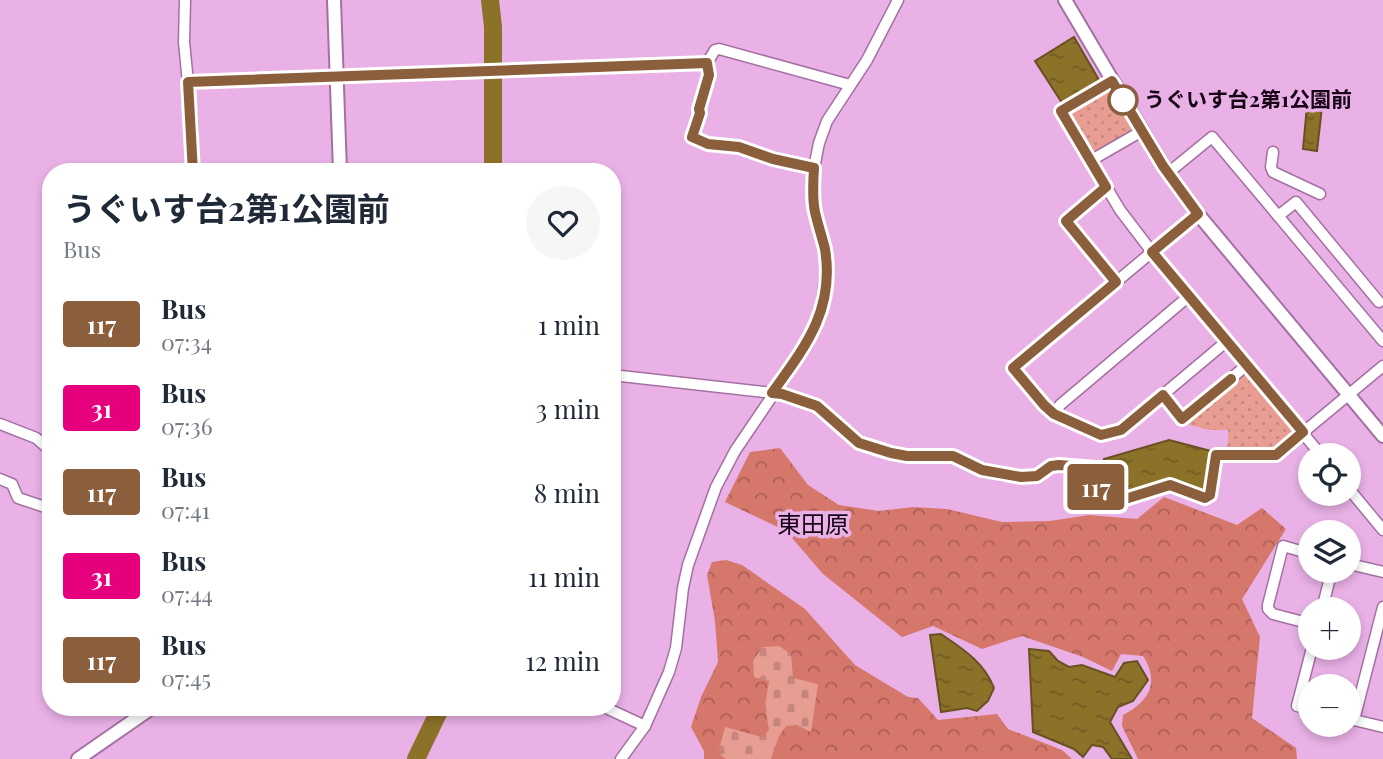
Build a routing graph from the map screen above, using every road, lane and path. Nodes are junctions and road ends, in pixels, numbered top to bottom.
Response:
1 (185, 0) edge
2 (334, 0) edge
3 (898, 0) edge
4 (1065, 0) edge
5 (707, 63) junction
6 (336, 77) junction
7 (1112, 81) junction
8 (188, 82) junction
9 (850, 85) junction
10 (1142, 131) junction
11 (1273, 152) dead end
12 (1090, 161) junction
13 (192, 163) edge
14 (340, 163) edge
15 (814, 168) junction
16 (1168, 173) junction
17 (1106, 187) junction
18 (1296, 202) junction
19 (1198, 214) junction
20 (1278, 216) junction
21 (1152, 252) junction
22 (1116, 282) junction
23 (1189, 296) junction
24 (1381, 300) edge
25 (1362, 317) junction
26 (1227, 341) junction
27 (1383, 341) edge
28 (1247, 365) junction
29 (1383, 366) edge
30 (621, 376) edge
31 (772, 393) junction
32 (1163, 395) junction
33 (1349, 395) junction
34 (1054, 414) junction
35 (0, 424) edge
36 (1303, 432) junction
37 (1383, 436) edge
38 (42, 442) edge
39 (1312, 443) edge
40 (0, 479) edge
41 (1361, 503) edge
42 (42, 506) edge
43 (1383, 530) edge
44 (1298, 550) edge
45 (1361, 567) edge
46 (1383, 572) edge
47 (1383, 607) edge
48 (1298, 621) edge
49 (1361, 687) edge
50 (621, 715) edge
51 (140, 716) edge
52 (1361, 722) edge
53 (645, 726) junction
54 (1383, 727) edge
55 (78, 759) edge
56 (621, 759) edge

1 - 8 street
2 - 6 street
3 - 9 street
4 - 7 street
5 - 6 street
5 - 9 street
5 - 15 street
6 - 8 street
6 - 14 street
7 - 10 street
7 - 12 street
8 - 13 street
9 - 15 street
10 - 12 street
10 - 16 street
11 - 18 street
12 - 17 street
15 - 31 street
16 - 19 street
16 - 20 street
17 - 21 street
17 - 22 street
18 - 20 street
18 - 24 street
19 - 21 street
19 - 33 street
20 - 25 street
21 - 22 street
21 - 23 street
22 - 34 street
23 - 26 street
23 - 34 street
24 - 25 street
25 - 27 street
26 - 28 street
26 - 32 street
28 - 32 street
28 - 36 street
29 - 33 street
30 - 31 street
31 - 36 street
31 - 53 street
32 - 34 street
33 - 36 street
33 - 37 street
35 - 38 street
36 - 39 street
40 - 42 street
41 - 43 street
44 - 48 street
45 - 46 street
47 - 49 street
50 - 53 street
51 - 55 street
52 - 54 street
53 - 56 street

